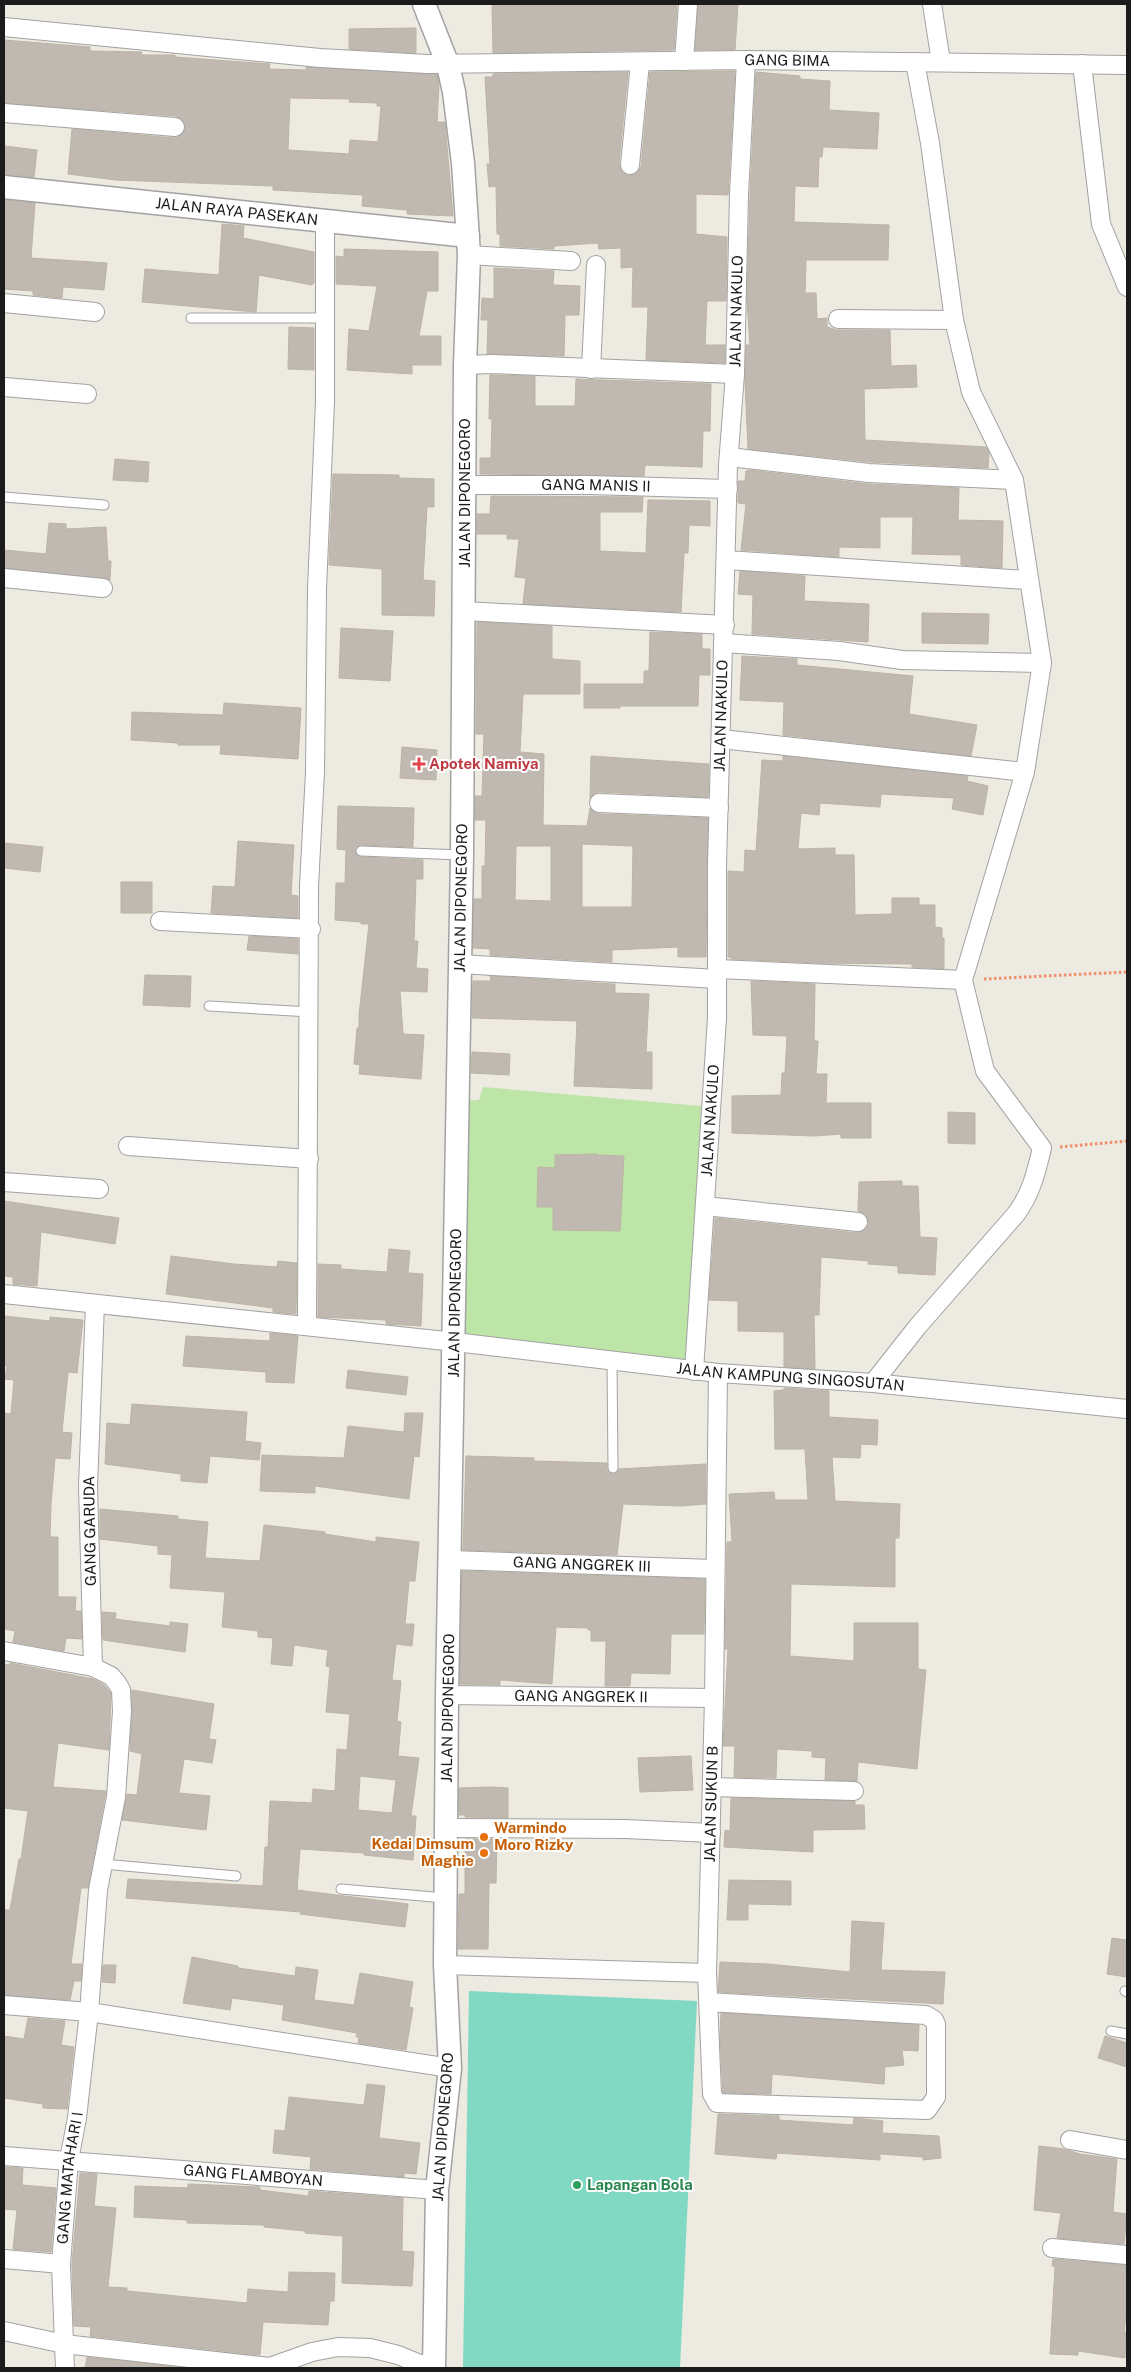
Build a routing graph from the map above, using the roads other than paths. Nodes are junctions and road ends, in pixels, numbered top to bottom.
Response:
1 (424, 4) edge
2 (688, 4) edge
3 (932, 4) edge
4 (4, 26) edge
5 (746, 60) junction
6 (684, 62) junction
7 (915, 62) junction
8 (941, 62) junction
9 (640, 63) junction
10 (1082, 64) junction
11 (448, 65) junction
12 (1127, 65) edge
13 (4, 113) edge
14 (176, 126) dead end
15 (630, 165) dead end
16 (4, 187) edge
17 (325, 220) junction
18 (469, 246) junction
19 (1121, 258) edge
20 (572, 261) dead end
21 (596, 265) dead end
22 (1127, 286) edge
23 (4, 303) edge
24 (95, 312) dead end
25 (191, 318) dead end
26 (325, 318) junction
27 (838, 319) dead end
28 (954, 320) junction
29 (465, 365) junction
30 (590, 369) junction
31 (735, 374) junction
32 (4, 387) edge
33 (87, 394) dead end
34 (729, 457) junction
35 (1014, 480) junction
36 (465, 485) junction
37 (728, 489) junction
38 (4, 497) edge
39 (104, 505) dead end
40 (727, 560) junction
41 (4, 578) edge
42 (1028, 580) junction
43 (103, 588) dead end
44 (464, 611) junction
45 (725, 624) junction
46 (724, 643) junction
47 (1042, 663) junction
48 (721, 740) junction
49 (1025, 772) junction
50 (599, 804) dead end
51 (719, 808) junction
52 (361, 851) dead end
53 (462, 855) junction
54 (160, 921) dead end
55 (311, 929) junction
56 (459, 964) junction
57 (717, 974) junction
58 (963, 980) junction
59 (209, 1006) dead end
60 (310, 1012) junction
61 (128, 1146) dead end
62 (309, 1159) junction
63 (4, 1182) edge
64 (99, 1190) dead end
65 (705, 1206) junction
66 (858, 1222) dead end
67 (4, 1294) edge
68 (95, 1304) junction
69 (307, 1326) junction
70 (455, 1342) junction
71 (612, 1360) junction
72 (694, 1371) junction
73 (718, 1373) junction
74 (873, 1383) junction
75 (1127, 1409) edge
76 (613, 1468) dead end
77 (450, 1560) junction
78 (714, 1569) junction
79 (4, 1651) edge
80 (93, 1667) junction
81 (447, 1695) junction
82 (714, 1698) junction
83 (712, 1787) junction
84 (854, 1791) dead end
85 (446, 1828) junction
86 (711, 1833) junction
87 (103, 1864) junction
88 (236, 1876) dead end
89 (341, 1889) dead end
90 (446, 1898) junction
91 (445, 1965) junction
92 (707, 1973) junction
93 (708, 2002) junction
94 (4, 2005) edge
95 (89, 2012) junction
96 (1111, 2031) dead end
97 (1127, 2034) edge
98 (450, 2068) junction
99 (1070, 2140) dead end
100 (1127, 2150) edge
101 (4, 2156) edge
102 (69, 2160) junction
103 (437, 2190) junction
104 (1052, 2248) dead end
105 (1127, 2255) edge
106 (4, 2259) edge
107 (61, 2264) junction
108 (4, 2330) edge
109 (64, 2344) junction
110 (434, 2366) edge
111 (65, 2368) edge

1 - 11 street, JALAN DIPONEGORO
2 - 6 street
3 - 8 street
4 - 11 street, GANG BIMA
5 - 6 street, GANG BIMA
5 - 7 street, GANG BIMA
5 - 31 street, JALAN NAKULO
6 - 9 street, GANG BIMA
7 - 8 street, GANG BIMA
7 - 28 street
8 - 10 street, GANG BIMA
9 - 11 street, GANG BIMA
9 - 15 street
10 - 12 street, GANG BIMA
10 - 19 street
11 - 18 street, JALAN DIPONEGORO
13 - 14 street
16 - 17 street, JALAN RAYA PASEKAN
17 - 18 street, JALAN RAYA PASEKAN
17 - 26 street
18 - 20 street
18 - 29 street, JALAN DIPONEGORO
19 - 22 street
21 - 30 street
23 - 24 street
25 - 26 lane
26 - 55 street
27 - 28 street
28 - 35 street
29 - 30 street
29 - 36 street, JALAN DIPONEGORO
30 - 31 street
31 - 34 street, JALAN NAKULO
32 - 33 street
34 - 35 street
34 - 37 street, JALAN NAKULO
35 - 42 street
36 - 37 street, GANG MANIS II
36 - 44 street, JALAN DIPONEGORO
37 - 40 street, JALAN NAKULO
38 - 39 lane
40 - 42 street
40 - 45 street, JALAN NAKULO
41 - 43 street
42 - 47 street
44 - 45 street
44 - 53 street, JALAN DIPONEGORO
45 - 46 street, JALAN NAKULO
46 - 47 street
46 - 48 street, JALAN NAKULO
47 - 49 street
48 - 49 street
48 - 51 street, JALAN NAKULO
49 - 58 street
50 - 51 street
51 - 57 street, JALAN NAKULO
52 - 53 lane
53 - 56 street, JALAN DIPONEGORO
54 - 55 street
55 - 60 street
56 - 57 street
56 - 70 street, JALAN DIPONEGORO
57 - 58 street
57 - 65 street, JALAN NAKULO
58 - 74 street
59 - 60 lane
60 - 62 street
61 - 62 street
62 - 69 street
63 - 64 street
65 - 66 street
65 - 72 street, JALAN NAKULO
67 - 68 street, JALAN KAMPUNG SINGOSUTAN
68 - 69 street, JALAN KAMPUNG SINGOSUTAN
68 - 80 street, GANG GARUDA
69 - 70 street, JALAN KAMPUNG SINGOSUTAN
70 - 71 street, JALAN KAMPUNG SINGOSUTAN
70 - 77 street, JALAN DIPONEGORO
71 - 72 street, JALAN KAMPUNG SINGOSUTAN
71 - 76 lane
72 - 73 street, JALAN KAMPUNG SINGOSUTAN
73 - 74 street, JALAN KAMPUNG SINGOSUTAN
73 - 78 street, JALAN SUKUN B
74 - 75 street, JALAN KAMPUNG SINGOSUTAN
77 - 78 street, GANG ANGGREK III
77 - 81 street, JALAN DIPONEGORO
78 - 82 street, JALAN SUKUN B
79 - 80 street
80 - 87 street, GANG MATAHARI I
81 - 82 street, GANG ANGGREK II
81 - 85 street, JALAN DIPONEGORO
82 - 83 street, JALAN SUKUN B
83 - 84 street
83 - 86 street, JALAN SUKUN B
85 - 86 street
85 - 90 street, JALAN DIPONEGORO
86 - 92 street, JALAN SUKUN B
87 - 88 lane
87 - 95 street, GANG MATAHARI I
89 - 90 lane
90 - 91 street, JALAN DIPONEGORO
91 - 92 street
91 - 98 street, JALAN DIPONEGORO
92 - 93 street, JALAN SUKUN B
93 - 93 street, JALAN SUKUN B
94 - 95 street
95 - 98 street
95 - 102 street, GANG MATAHARI I
96 - 97 lane
98 - 103 street, JALAN DIPONEGORO
99 - 100 street
101 - 102 street, GANG FLAMBOYAN
102 - 103 street, GANG FLAMBOYAN
102 - 107 street, GANG MATAHARI I
103 - 110 street, JALAN DIPONEGORO
104 - 105 street
106 - 107 street
107 - 109 street, GANG MATAHARI I
108 - 109 street
109 - 110 street
109 - 111 street, GANG MATAHARI I

